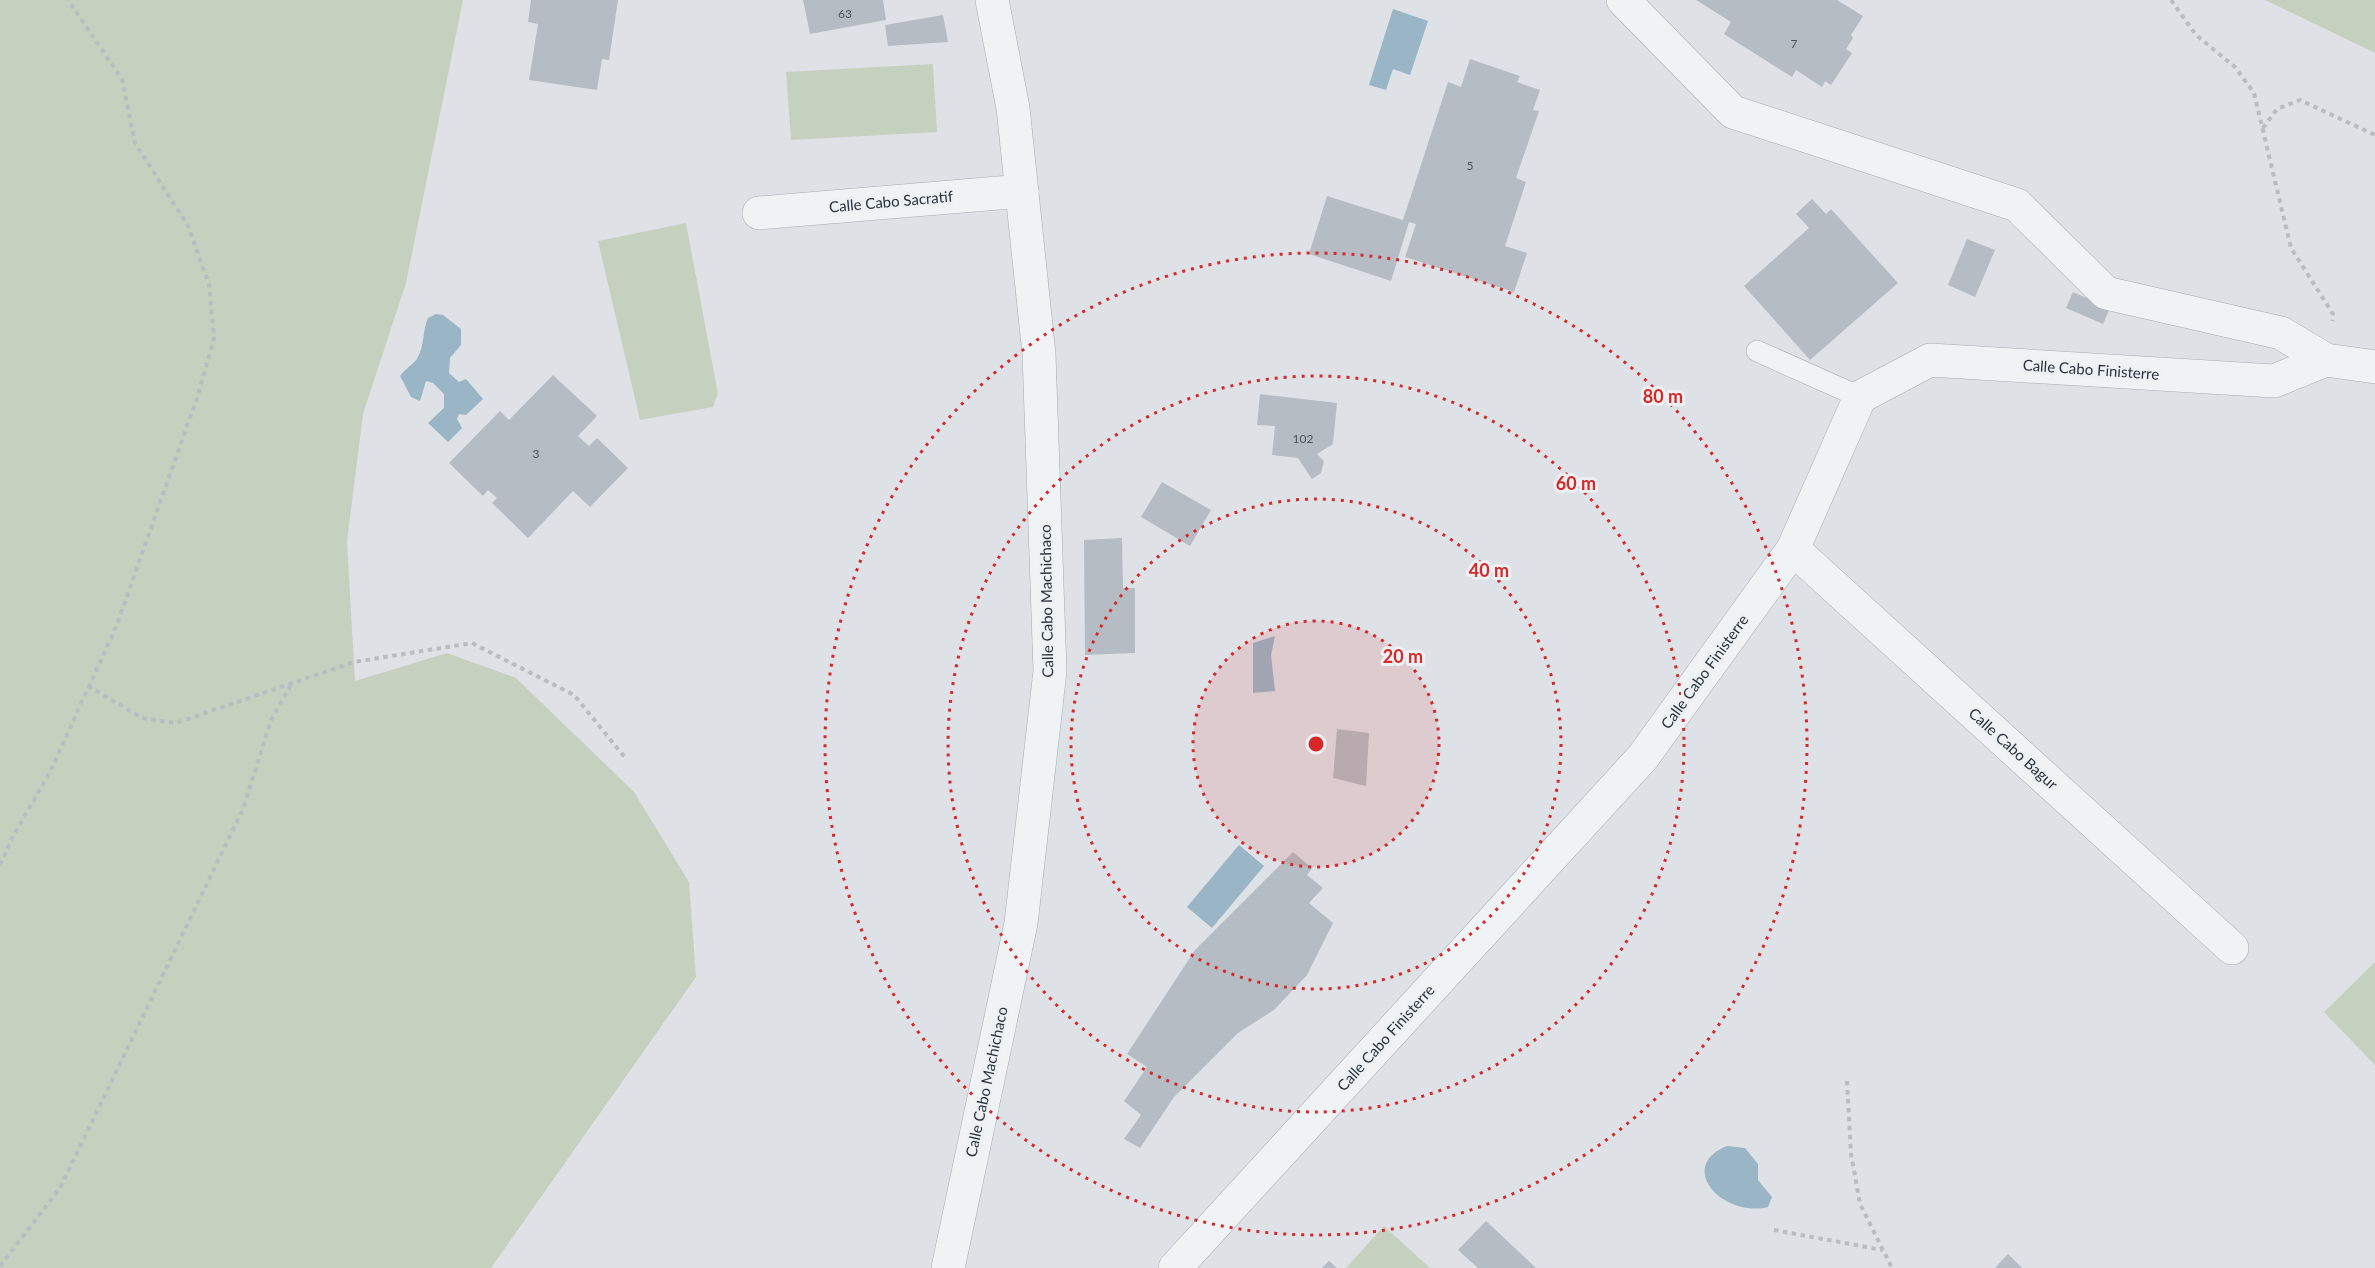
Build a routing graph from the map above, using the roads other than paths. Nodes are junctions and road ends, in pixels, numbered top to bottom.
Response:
1 (992, 0) edge
2 (1623, 0) edge
3 (1022, 191) junction
4 (759, 213) dead end
5 (1757, 351) dead end
6 (2326, 360) junction
7 (2375, 367) edge
8 (1860, 396) junction
9 (1793, 549) junction
10 (2232, 948) dead end
11 (948, 1268) edge
12 (1175, 1268) edge

1 - 3 street, Calle Cabo Machichaco
2 - 6 street
3 - 4 street, Calle Cabo Sacratif
3 - 11 street, Calle Cabo Machichaco
5 - 8 lane
6 - 7 street
6 - 8 street, Calle Cabo Finisterre
8 - 9 street, Calle Cabo Finisterre
9 - 10 street, Calle Cabo Bagur
9 - 12 street, Calle Cabo Finisterre

